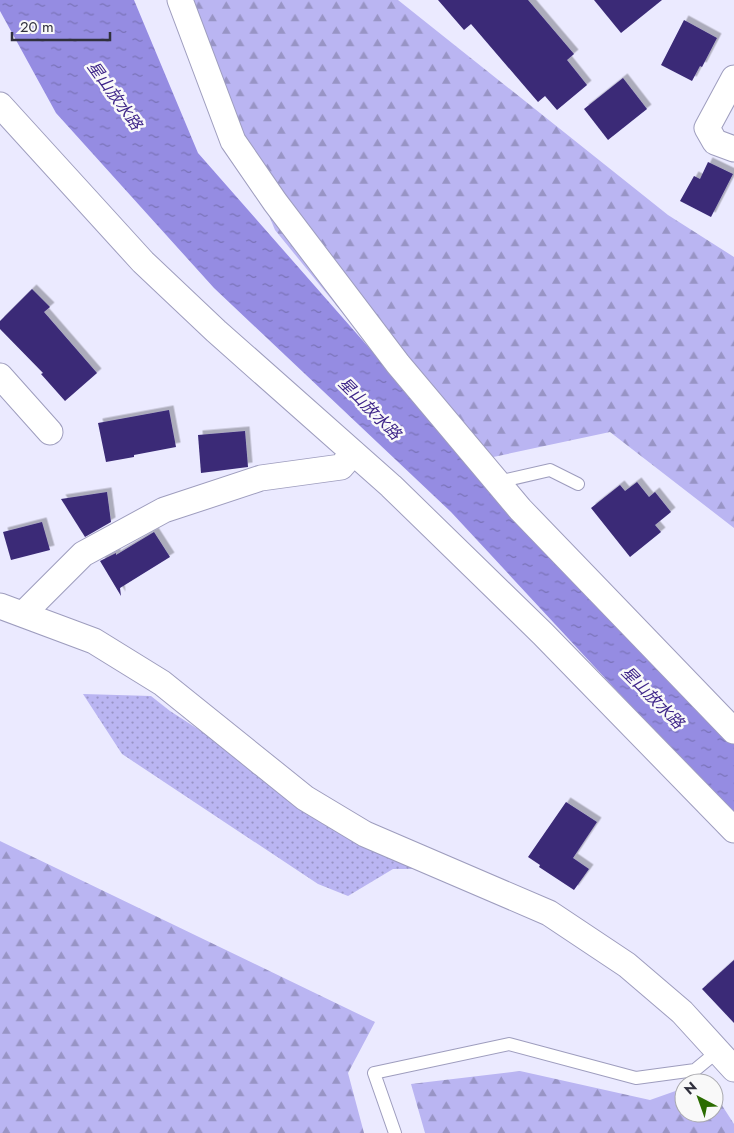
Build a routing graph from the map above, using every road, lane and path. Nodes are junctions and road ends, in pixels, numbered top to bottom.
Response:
1 (180, 0) edge
2 (734, 78) edge
3 (0, 105) edge
4 (734, 149) edge
5 (0, 376) edge
6 (50, 432) dead end
7 (353, 453) junction
8 (498, 482) junction
9 (578, 484) dead end
10 (11, 610) edge
11 (734, 731) edge
12 (734, 830) edge
13 (726, 1060) edge
14 (395, 1133) edge

1 - 8 street
2 - 4 street
3 - 7 street
5 - 6 street
7 - 10 street
7 - 12 street
8 - 9 lane
8 - 11 street
10 - 13 street
13 - 14 lane

